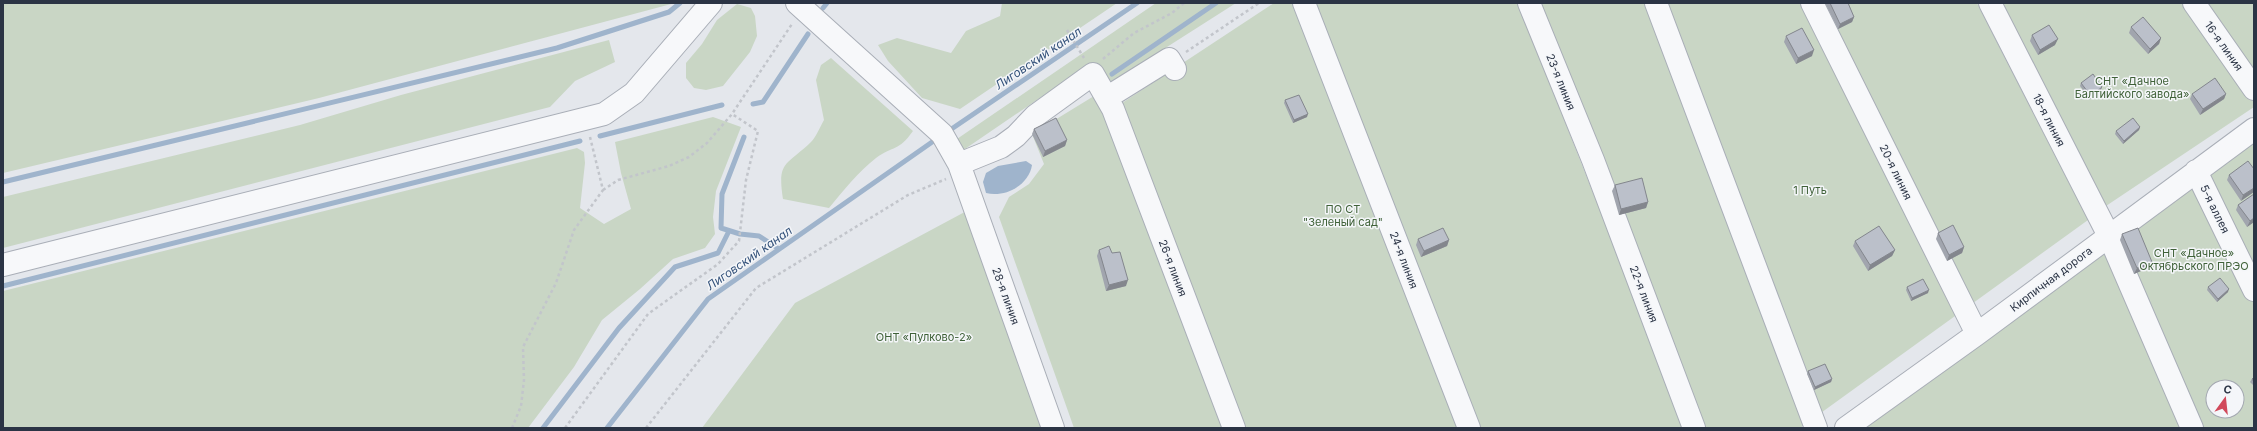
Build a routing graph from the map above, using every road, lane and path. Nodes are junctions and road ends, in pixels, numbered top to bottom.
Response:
1 (711, 3) edge
2 (1184, 3) edge
3 (1259, 3) edge
4 (1304, 3) edge
5 (1529, 3) edge
6 (1656, 3) edge
7 (1990, 3) edge
8 (2194, 3) edge
9 (800, 6) edge
10 (1814, 6) edge
11 (1067, 30) dead end
12 (1172, 64) joint
13 (1089, 66) junction
14 (2254, 89) edge
15 (1110, 103) junction
16 (732, 114) junction
17 (586, 118) junction
18 (2254, 129) edge
19 (1593, 160) joint
20 (959, 164) junction
21 (2196, 171) junction
22 (603, 190) junction
23 (2109, 236) junction
24 (3, 265) edge
25 (2254, 290) edge
26 (1977, 334) junction
27 (512, 428) edge
28 (565, 428) edge
29 (646, 428) edge
30 (1053, 428) edge
31 (1234, 428) edge
32 (1469, 428) edge
33 (1694, 428) edge
34 (1816, 428) edge
35 (1846, 428) edge
36 (2192, 428) edge

1 - 17 street
2 - 13 path
3 - 12 path
4 - 32 street, 24-я линия
5 - 19 street, 23-я линия
6 - 34 street
7 - 23 street, 18-я линия
8 - 14 street, 16-я линия
9 - 16 path
9 - 20 street, 28-я линия
10 - 26 street, 20-я линия
11 - 13 path
12 - 15 street
13 - 15 street, 26-я линия
13 - 20 street
15 - 31 street, 26-я линия
16 - 22 path
16 - 28 path
17 - 22 path
17 - 24 street
18 - 21 street, Кирпичная дорога
19 - 33 street, 22-я линия
20 - 29 path
20 - 30 street, 28-я линия
21 - 23 street, Кирпичная дорога
21 - 25 street, 5-я аллея
22 - 27 path
23 - 26 street, Кирпичная дорога
23 - 36 street, 18-я линия
26 - 35 street, Кирпичная дорога

